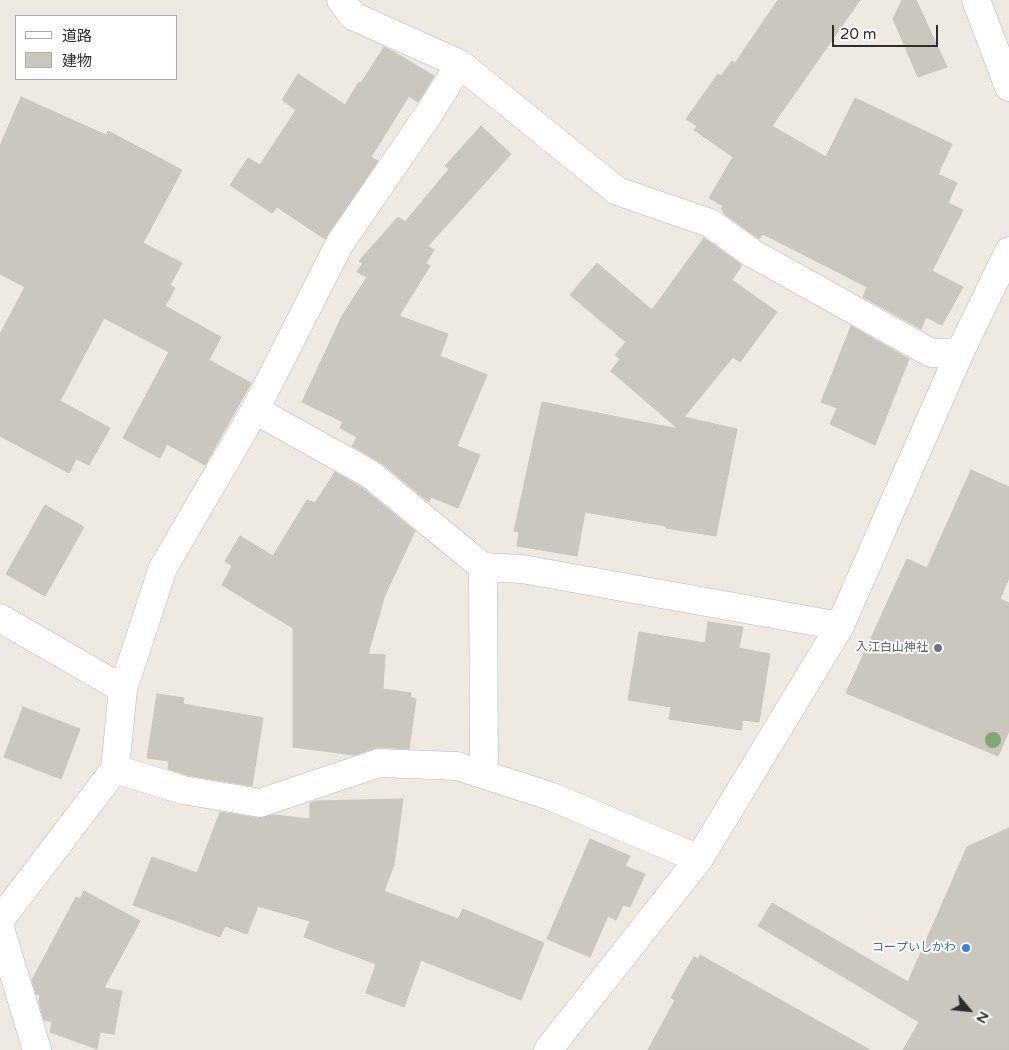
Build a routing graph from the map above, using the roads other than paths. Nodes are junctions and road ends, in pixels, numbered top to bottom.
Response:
1 (340, 0) edge
2 (976, 0) edge
3 (460, 64) junction
4 (1009, 88) edge
5 (1009, 251) edge
6 (960, 352) junction
7 (254, 410) junction
8 (483, 567) junction
9 (0, 618) edge
10 (840, 626) junction
11 (123, 689) junction
12 (115, 769) junction
13 (484, 774) junction
14 (699, 860) junction
15 (0, 920) edge
16 (0, 928) edge
17 (37, 1050) edge
18 (548, 1050) edge

1 - 3 street
2 - 4 street
3 - 6 street
3 - 7 street
5 - 6 street
6 - 10 street
7 - 8 street
7 - 11 street
8 - 10 street
8 - 13 street
9 - 11 street
10 - 14 street
11 - 12 street
12 - 13 street
12 - 15 street
13 - 14 street
14 - 18 street
16 - 17 street

